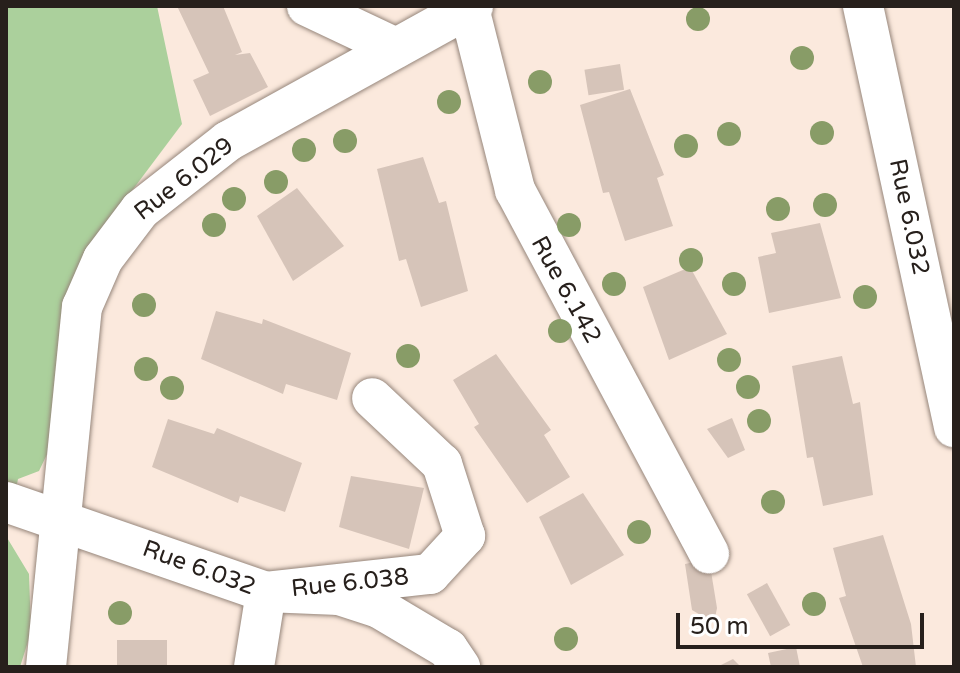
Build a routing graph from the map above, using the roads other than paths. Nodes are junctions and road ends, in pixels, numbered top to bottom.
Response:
1 (307, 6) edge
2 (863, 6) edge
3 (471, 7) edge
4 (396, 48) junction
5 (372, 398) dead end
6 (954, 427) edge
7 (6, 502) edge
8 (63, 519) junction
9 (709, 554) dead end
10 (266, 592) junction
11 (46, 667) edge
12 (254, 667) edge
13 (460, 667) edge

1 - 4 street
2 - 6 street, Rue 6.032
3 - 4 street, Rue 6.029
3 - 9 street, Rue 6.142
4 - 8 street, Rue 6.029
5 - 10 street, Rue 6.038
7 - 8 street, Rue 6.032
8 - 10 street, Rue 6.032
8 - 11 street, Rue 6.029
10 - 12 street, Rue 6.038
10 - 13 street, Rue 6.032

